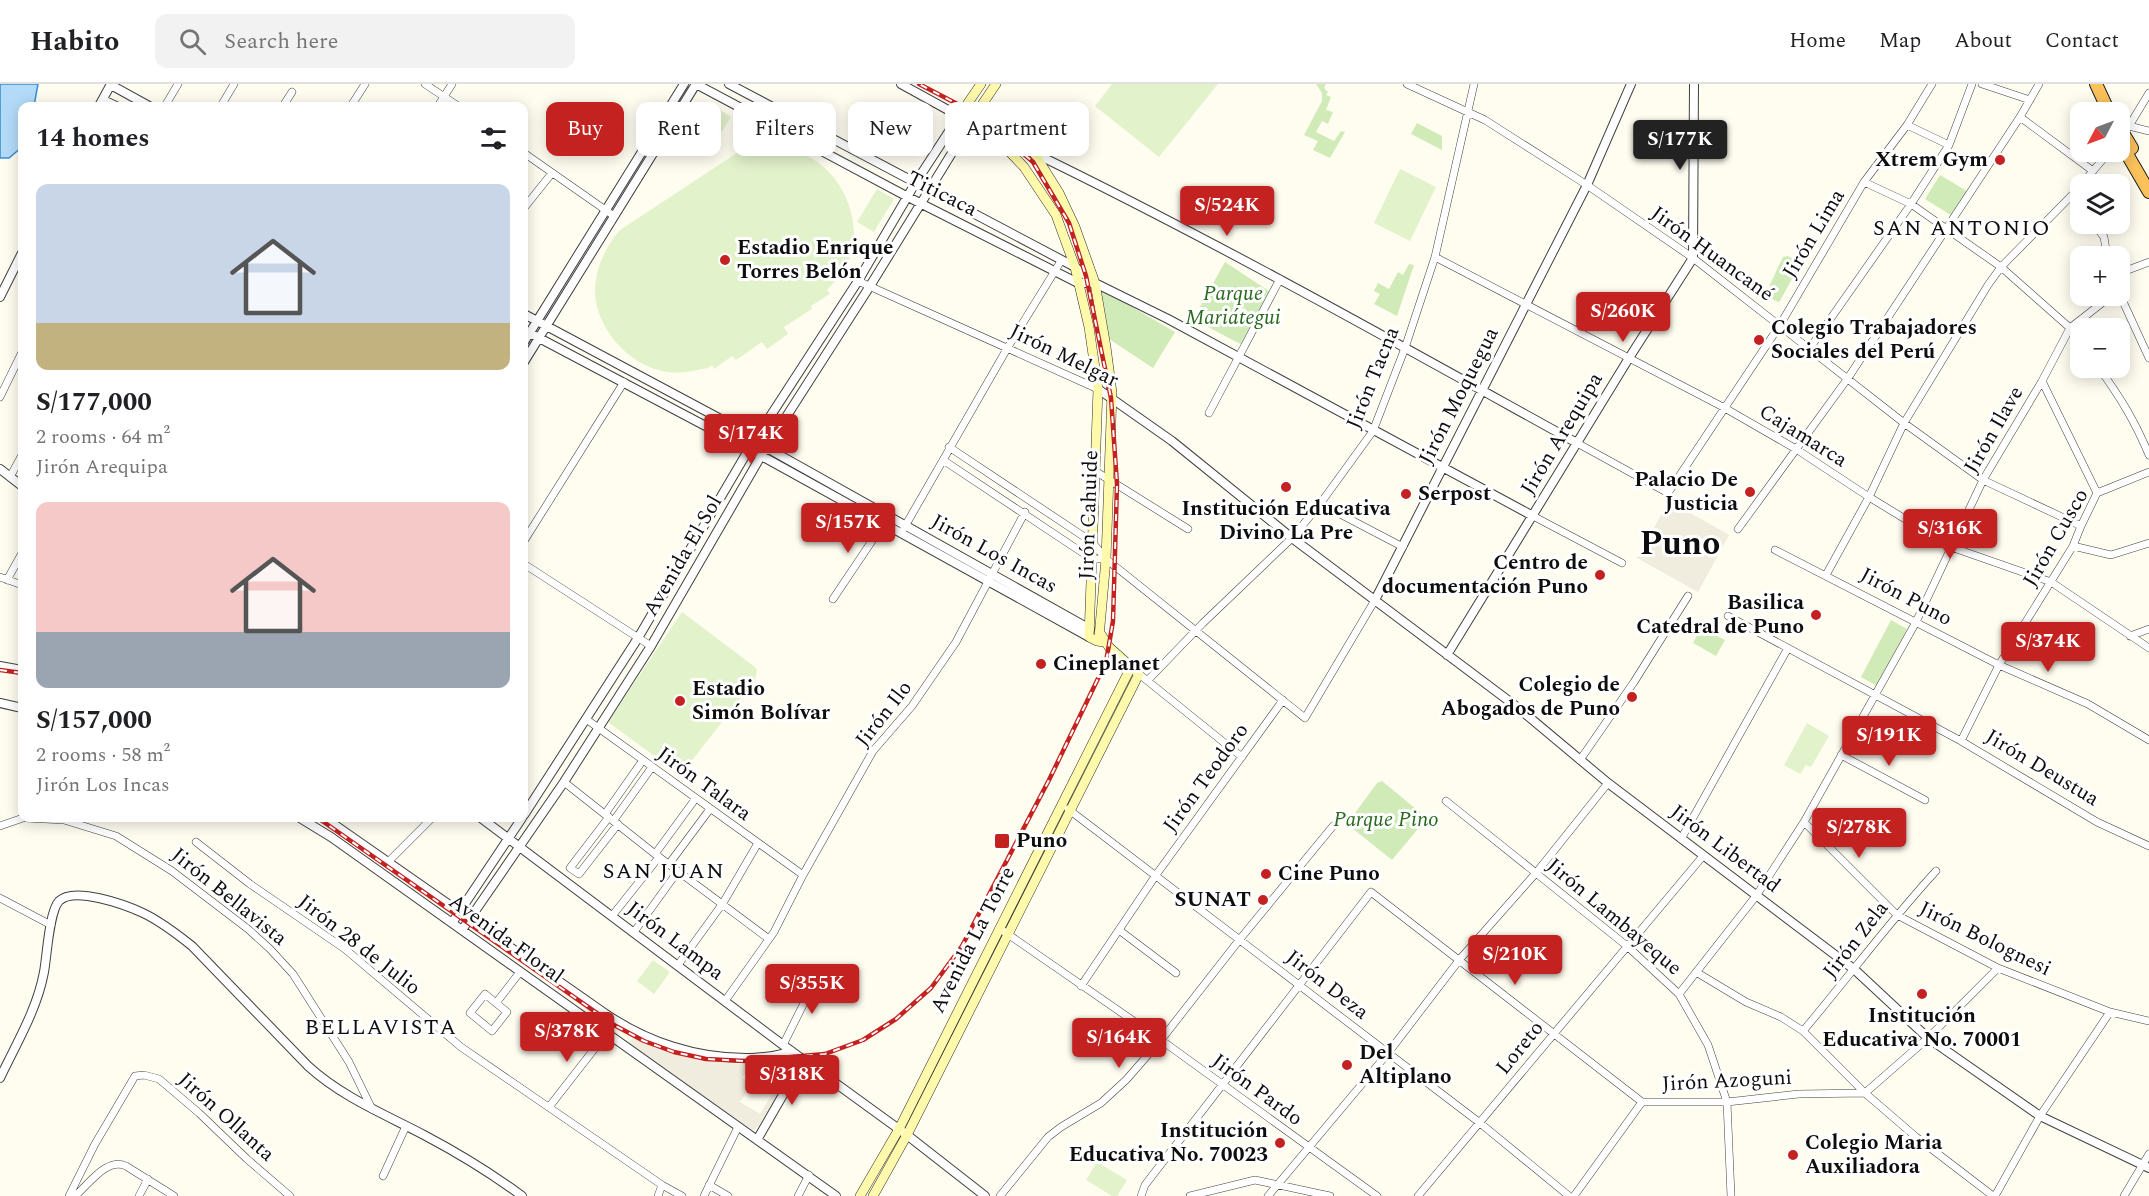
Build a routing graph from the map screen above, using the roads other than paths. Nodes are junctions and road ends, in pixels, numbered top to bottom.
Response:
1 (178, 84) edge
2 (234, 84) edge
3 (364, 84) edge
4 (425, 84) edge
5 (452, 84) edge
6 (684, 84) edge
7 (696, 84) edge
8 (729, 84) edge
9 (901, 84) edge
10 (981, 84) edge
11 (996, 84) edge
12 (1407, 84) edge
13 (1474, 84) edge
14 (1631, 84) edge
15 (1694, 84) edge
16 (1932, 84) edge
17 (1972, 84) edge
18 (1982, 84) edge
19 (2039, 84) edge
20 (2089, 84) edge
21 (2096, 84) edge
22 (111, 85) edge
23 (292, 92) dead end
24 (2149, 93) edge
25 (444, 97) junction
26 (2030, 100) junction
27 (102, 102) edge
28 (142, 102) edge
29 (167, 102) edge
30 (223, 102) edge
31 (286, 102) edge
32 (353, 102) edge
33 (441, 102) edge
34 (452, 102) edge
35 (969, 102) edge
36 (984, 102) edge
37 (2097, 102) edge
38 (2104, 102) edge
39 (945, 108) edge
40 (1468, 112) junction
41 (2020, 117) junction
42 (2130, 121) edge
43 (1907, 125) junction
44 (2149, 131) edge
45 (2130, 132) edge
46 (945, 137) edge
47 (1949, 145) junction
48 (2130, 146) edge
49 (2130, 150) edge
50 (528, 156) edge
51 (950, 156) edge
52 (1014, 156) edge
53 (1036, 156) edge
54 (1040, 156) edge
55 (2101, 162) edge
56 (2093, 171) junction
57 (552, 173) junction
58 (2091, 174) edge
59 (2149, 178) edge
60 (916, 182) junction
61 (1864, 182) junction
62 (1587, 185) junction
63 (928, 190) junction
64 (2149, 192) edge
65 (908, 197) junction
66 (2070, 199) edge
67 (528, 203) edge
68 (920, 204) junction
69 (1911, 204) junction
70 (606, 210) junction
71 (614, 216) junction
72 (1947, 228) junction
73 (1435, 257) junction
74 (1693, 258) junction
75 (1061, 261) junction
76 (2149, 262) edge
77 (1076, 267) junction
78 (2001, 267) junction
79 (2130, 269) edge
80 (18, 272) edge
81 (1055, 272) junction
82 (1280, 279) junction
83 (858, 281) junction
84 (1078, 283) junction
85 (1095, 283) junction
86 (870, 286) junction
87 (0, 297) edge
88 (1526, 304) junction
89 (2098, 306) edge
90 (2125, 306) edge
91 (528, 316) edge
92 (2083, 318) edge
93 (536, 321) junction
94 (546, 325) junction
95 (1779, 325) junction
96 (2070, 328) joint
97 (528, 329) edge
98 (528, 332) edge
99 (539, 337) junction
100 (1008, 347) junction
101 (1405, 348) junction
102 (1810, 348) junction
103 (528, 355) edge
104 (1239, 358) junction
105 (1629, 358) junction
106 (2149, 358) edge
107 (18, 360) edge
108 (1848, 378) junction
109 (2106, 378) edge
110 (2042, 381) junction
111 (624, 382) junction
112 (1098, 389) junction
113 (1483, 390) junction
114 (0, 396) edge
115 (1111, 398) junction
116 (1723, 407) junction
117 (1209, 413) dead end
118 (1904, 423) junction
119 (1373, 431) junction
120 (755, 439) junction
121 (1577, 443) junction
122 (950, 447) junction
123 (767, 448) junction
124 (749, 449) junction
125 (1796, 449) junction
126 (2149, 454) edge
127 (762, 456) junction
128 (943, 460) junction
129 (18, 462) edge
130 (1443, 468) junction
131 (0, 469) edge
132 (1095, 471) junction
133 (2149, 472) edge
134 (10, 477) junction
135 (1109, 479) junction
136 (1983, 480) junction
137 (18, 483) edge
138 (2097, 493) junction
139 (1869, 497) junction
140 (1024, 512) junction
141 (1338, 513) dead end
142 (1533, 516) junction
143 (884, 523) junction
144 (2080, 525) junction
145 (903, 529) junction
146 (1188, 529) dead end
147 (1738, 529) dead end
148 (528, 535) edge
149 (1292, 538) junction
150 (1092, 542) junction
151 (2149, 543) edge
152 (2073, 546) junction
153 (1403, 547) junction
154 (1952, 547) junction
155 (1775, 550) dead end
156 (18, 559) edge
157 (1092, 559) junction
158 (1106, 560) junction
159 (1622, 563) dead end
160 (528, 567) edge
161 (1826, 575) junction
162 (990, 576) junction
163 (4, 578) edge
164 (2051, 582) junction
165 (18, 583) edge
166 (1688, 596) dead end
167 (833, 599) dead end
168 (1375, 600) junction
169 (1728, 616) dead end
170 (1916, 622) junction
171 (2149, 629) edge
172 (1195, 631) junction
173 (1096, 636) junction
174 (2130, 636) junction
175 (638, 638) junction
176 (651, 646) junction
177 (1788, 648) junction
178 (2149, 648) edge
179 (1447, 655) junction
180 (1999, 665) junction
181 (0, 666) edge
182 (18, 669) edge
183 (1135, 670) junction
184 (1148, 680) junction
185 (1874, 696) junction
186 (1283, 700) junction
187 (0, 703) edge
188 (18, 707) edge
189 (586, 719) junction
190 (599, 728) junction
191 (2149, 740) edge
192 (1961, 741) junction
193 (1841, 755) junction
194 (1242, 757) junction
195 (643, 760) junction
196 (1580, 760) junction
197 (652, 767) junction
198 (564, 783) junction
199 (1608, 783) junction
200 (696, 798) junction
201 (1925, 800) dead end
202 (1446, 801) dead end
203 (1066, 807) junction
204 (528, 808) edge
205 (710, 809) junction
206 (612, 819) junction
207 (18, 820) edge
208 (70, 822) edge
209 (306, 822) edge
210 (331, 822) edge
211 (428, 822) edge
212 (487, 822) edge
213 (519, 822) edge
214 (1803, 822) junction
215 (0, 826) edge
216 (1334, 826) dead end
217 (509, 837) junction
218 (1681, 839) junction
219 (196, 842) dead end
220 (758, 843) junction
221 (520, 846) junction
222 (2149, 846) edge
223 (657, 855) junction
224 (1703, 856) junction
225 (388, 862) junction
226 (669, 864) junction
227 (678, 871) junction
228 (1936, 871) dead end
229 (1536, 873) junction
230 (803, 875) junction
231 (1156, 875) junction
232 (1756, 896) junction
233 (0, 898) edge
234 (723, 903) junction
235 (459, 912) junction
236 (1897, 915) junction
237 (612, 916) junction
238 (470, 920) junction
239 (452, 923) junction
240 (51, 925) junction
241 (999, 928) junction
242 (462, 930) junction
243 (1119, 930) junction
244 (634, 932) junction
245 (1007, 934) junction
246 (769, 939) junction
247 (1240, 939) junction
248 (1628, 946) junction
249 (1460, 959) junction
250 (678, 965) junction
251 (1998, 968) junction
252 (1855, 970) junction
253 (520, 972) junction
254 (1695, 972) junction
255 (819, 973) dead end
256 (1176, 974) dead end
257 (1299, 984) junction
258 (1081, 986) junction
259 (1679, 994) junction
260 (725, 1001) junction
261 (496, 1003) junction
262 (2110, 1012) junction
263 (2149, 1021) edge
264 (1803, 1031) junction
265 (1554, 1032) junction
266 (606, 1034) junction
267 (1928, 1038) junction
268 (1161, 1040) junction
269 (787, 1048) junction
270 (1388, 1053) junction
271 (803, 1060) junction
272 (0, 1078) edge
273 (1223, 1086) junction
274 (1865, 1093) junction
275 (1642, 1102) junction
276 (1727, 1102) junction
277 (549, 1107) junction
278 (372, 1109) junction
279 (2040, 1116) junction
280 (1480, 1123) junction
281 (406, 1126) junction
282 (738, 1127) junction
283 (903, 1132) junction
284 (757, 1140) junction
285 (1308, 1147) junction
286 (2149, 1154) edge
287 (2145, 1166) edge
288 (809, 1175) junction
289 (382, 1176) dead end
290 (148, 1179) junction
291 (1278, 1184) junction
292 (662, 1185) junction
293 (709, 1185) junction
294 (69, 1196) edge
295 (75, 1196) edge
296 (139, 1196) edge
297 (174, 1196) edge
298 (290, 1196) edge
299 (522, 1196) edge
300 (658, 1196) edge
301 (682, 1196) edge
302 (704, 1196) edge
303 (728, 1196) edge
304 (798, 1196) edge
305 (836, 1196) edge
306 (860, 1196) edge
307 (873, 1196) edge
308 (985, 1196) edge
309 (1000, 1196) edge
310 (1141, 1196) edge
311 (1190, 1196) edge
312 (1268, 1196) edge
313 (1330, 1196) edge
314 (1377, 1196) edge
315 (1418, 1196) edge
316 (1569, 1196) edge
317 (1574, 1196) edge
318 (1731, 1196) edge
319 (1994, 1196) edge
320 (2124, 1196) edge

1 - 29 street
2 - 30 street
3 - 32 street
4 - 25 street
5 - 25 street
6 - 70 street
7 - 65 street, Titicaca
7 - 71 street
8 - 60 street, Titicaca
9 - 39 street
10 - 35 main road, Avenida El Sol
11 - 36 main road, Avenida El Sol
12 - 40 street, Jirón Huancané
13 - 40 street, Jirón Tacna
14 - 62 street, Jirón Moquegua
15 - 74 street
16 - 43 street, Jirón Lima
17 - 47 street
18 - 26 street
19 - 26 street
20 - 37 highway
21 - 38 highway
22 - 27 street
22 - 28 street
23 - 31 street
24 - 42 street
25 - 33 street
25 - 34 street
26 - 41 street
40 - 62 street, Jirón Huancané
40 - 73 street, Jirón Tacna
41 - 56 street
41 - 72 street
43 - 47 street
43 - 61 street, Jirón Lima
44 - 45 street
46 - 60 street, Avenida El Sol
47 - 69 street
48 - 59 highway
49 - 64 highway
50 - 57 street
51 - 63 street, Avenida El Sol
52 - 77 main road
53 - 85 main road, Jirón Cahuide
54 - 82 street
55 - 56 street
56 - 58 street
57 - 67 street
57 - 70 street
60 - 63 street, Titicaca
60 - 65 street, Avenida El Sol
61 - 69 street
61 - 95 street, Jirón Lima
62 - 74 street, Jirón Huancané
62 - 88 street, Jirón Moquegua
63 - 68 street, Avenida El Sol
63 - 75 street, Titicaca
65 - 68 street, Titicaca
65 - 83 street, Avenida El Sol
66 - 78 street
68 - 81 street, Titicaca
68 - 86 street, Avenida El Sol
69 - 72 street
69 - 102 street
70 - 71 street
70 - 93 street
71 - 94 street
72 - 78 street
72 - 108 street
73 - 88 street, Cajamarca
73 - 101 street, Jirón Tacna
74 - 95 street, Jirón Huancané
74 - 105 street, Jirón Arequipa
75 - 77 street, Titicaca
75 - 81 street
76 - 79 street
77 - 84 main road
77 - 85 street, Titicaca
78 - 96 street
78 - 118 street
80 - 87 street
81 - 84 street, Titicaca
81 - 100 street
82 - 101 street
82 - 104 street
83 - 86 street, Jirón Melgar
83 - 120 street, Avenida El Sol
84 - 85 street
84 - 112 main road
85 - 104 street
85 - 115 main road, Jirón Cahuide
86 - 100 street, Jirón Melgar
86 - 123 street, Avenida El Sol
88 - 105 street, Cajamarca
88 - 113 street, Jirón Moquegua
89 - 92 street, Jirón Ilave
90 - 106 street
91 - 93 street, Jirón Los Incas
93 - 94 street, Jirón Los Incas
93 - 97 street
94 - 99 street
94 - 120 street, Jirón Los Incas
95 - 102 street, Jirón Huancané
95 - 116 street, Jirón Lima
96 - 110 street, Jirón Ilave
98 - 99 street, Jirón Los Incas
99 - 103 street
99 - 111 street, Jirón Los Incas
100 - 112 street, Jirón Melgar
100 - 122 street
101 - 113 street
101 - 119 street, Jirón Tacna
102 - 108 street, Jirón Huancané
104 - 117 street
104 - 119 street
105 - 116 street, Cajamarca
105 - 121 street, Jirón Arequipa
107 - 114 street
108 - 118 street, Jirón Huancané
108 - 125 street
109 - 126 street
110 - 136 street, Jirón Ilave
110 - 138 street
111 - 124 street, Jirón Los Incas
111 - 148 street
112 - 115 street, Jirón Melgar
112 - 132 main road
113 - 121 street
113 - 130 street, Jirón Moquegua
115 - 135 main road, Jirón Cahuide
115 - 149 street, Jirón Melgar
116 - 121 street, Jirón Lima
116 - 125 street, Cajamarca
118 - 136 street, Jirón Huancané
118 - 139 street
119 - 130 street
119 - 149 street, Jirón Tacna
120 - 123 street, Jirón Los Incas
120 - 124 street, Avenida El Sol
121 - 142 street, Jirón Arequipa
122 - 128 street
122 - 150 street
123 - 127 street, Avenida El Sol
123 - 145 street, Jirón Los Incas
124 - 127 street, Jirón Los Incas
124 - 175 street, Avenida El Sol
125 - 139 street, Cajamarca
125 - 147 street
127 - 143 street, Jirón Los Incas
127 - 176 street, Avenida El Sol
128 - 140 street
128 - 145 street
129 - 134 street
130 - 142 street
130 - 153 street, Jirón Moquegua
131 - 134 street
132 - 135 street
132 - 150 main road
133 - 138 street, Jirón Cusco
134 - 137 street
135 - 146 street
135 - 158 main road, Jirón Cahuide
136 - 144 street, Jirón Huancané
136 - 154 street, Jirón Ilave
138 - 144 street, Jirón Cusco
139 - 154 street, Cajamarca
139 - 161 street
140 - 157 street
140 - 162 street, Jirón Ilo
141 - 153 street
142 - 159 street
142 - 179 street, Jirón Arequipa
143 - 145 street, Jirón Los Incas
143 - 167 street
144 - 152 street, Jirón Cusco
145 - 162 street, Jirón Los Incas
149 - 168 street, Jirón Libertad
149 - 172 street, Jirón Tacna
150 - 157 main road
150 - 158 street
151 - 152 street
152 - 164 street, Jirón Cusco
153 - 168 street, Jirón Moquegua
154 - 164 street, Cajamarca
154 - 170 street, Jirón Ilave
155 - 161 street, Jirón Puno
156 - 163 street
157 - 158 street
157 - 173 main road
158 - 172 street
158 - 173 main road, Jirón Cahuide
160 - 175 street
161 - 170 street, Jirón Puno
162 - 173 street, Jirón Los Incas
162 - 230 street, Jirón Ilo
163 - 165 street
164 - 174 street, Cajamarca
164 - 180 street, Jirón Cusco
166 - 196 street
168 - 179 street, Jirón Libertad
168 - 186 street, Jirón Moquegua
169 - 177 street, Jirón Deustua
170 - 180 street, Jirón Puno
170 - 185 street, Jirón Ilave
171 - 174 street
172 - 184 street, Jirón Tacna
172 - 186 street
173 - 183 main road
174 - 178 street, Cajamarca
175 - 176 street
175 - 189 street, Avenida El Sol
176 - 190 street, Avenida El Sol
177 - 185 street, Jirón Deustua
177 - 218 street
179 - 196 street, Jirón Libertad
180 - 191 street, Jirón Puno
180 - 192 street, Jirón Cusco
181 - 182 street
183 - 184 street
183 - 203 main road, Avenida La Torre
184 - 194 street
185 - 192 street, Jirón Deustua
185 - 193 street, Jirón Ilave
186 - 194 street, Jirón Teodoro
187 - 188 street
189 - 190 street, Jirón Talara
189 - 204 street, Avenida El Sol
190 - 195 street, Jirón Talara
190 - 198 street, Avenida El Sol
192 - 222 street, Jirón Deustua
193 - 201 street
193 - 214 street, Jirón Ilave
194 - 231 street, Jirón Teodoro
195 - 197 street, Jirón Talara
195 - 206 street
196 - 199 street, Jirón Libertad
197 - 200 street, Jirón Talara
197 - 206 street
198 - 206 street
198 - 221 street, Avenida El Sol
199 - 218 street, Jirón Libertad
199 - 229 street
200 - 205 street, Jirón Talara
200 - 223 street
202 - 229 street, Jirón Lambayeque
203 - 231 street, Jirón Deza
203 - 241 main road, Avenida La Torre
203 - 245 main road, Avenida La Torre
205 - 220 street, Jirón Talara
205 - 226 street
206 - 206 street
206 - 223 street
207 - 215 street, Jirón Bellavista
208 - 278 street, Jirón Bellavista
209 - 239 street, Avenida Floral
210 - 225 street, Avenida Floral
211 - 225 street
212 - 217 street, Jirón Lampa
213 - 217 street, Avenida El Sol
214 - 232 street, Jirón Ilave
214 - 236 street, Jirón Bolognesi
216 - 247 street
217 - 221 street, Jirón Lampa
217 - 235 street, Avenida El Sol
218 - 224 street, Jirón Libertad
219 - 277 street, Jirón 28 de Julio
220 - 230 street, Jirón Talara
220 - 234 street
221 - 237 street, Jirón Lampa
221 - 238 street, Avenida El Sol
223 - 226 street
223 - 237 street
224 - 232 street, Jirón Libertad
224 - 248 street, Loreto
225 - 235 street, Avenida Floral
226 - 227 street
227 - 234 street
227 - 244 street
228 - 236 street, Jirón Zela
229 - 248 street, Jirón Lambayeque
229 - 249 street
230 - 246 street, Jirón Ilo
231 - 243 street, Jirón Teodoro
231 - 247 street, Jirón Deza
232 - 252 street, Jirón Libertad
232 - 254 street, Jirón Ilave
233 - 240 street
234 - 246 street
234 - 250 street
235 - 238 street, Avenida Floral
235 - 239 street, Avenida El Sol
236 - 251 street, Jirón Bolognesi
236 - 252 street, Jirón Zela
237 - 244 street, Jirón Lampa
238 - 242 street, Avenida El Sol
238 - 269 street, Avenida Floral
239 - 242 street, Avenida Floral
240 - 272 street
240 - 278 street
241 - 245 street, Jirón Pardo
241 - 283 main road, Avenida La Torre
242 - 253 street, Avenida Floral
243 - 256 street
243 - 258 street, Jirón Teodoro
244 - 250 street, Jirón Lampa
245 - 258 street, Jirón Pardo
245 - 283 main road, Avenida La Torre
246 - 260 street, Jirón Ilo
247 - 257 street, Jirón Deza
247 - 268 street
248 - 259 street, Jirón Lambayeque
248 - 265 street, Loreto
249 - 257 street
249 - 265 street
249 - 270 street
250 - 260 street, Jirón Lampa
251 - 262 street, Jirón Bolognesi
251 - 267 street
252 - 264 street, Jirón Zela
252 - 267 street, Jirón Libertad
253 - 261 street
253 - 266 street, Avenida Floral
254 - 259 street, Jirón Ilave
254 - 264 street
255 - 269 street
257 - 270 street, Jirón Deza
257 - 273 street
258 - 268 street, Jirón Pardo
259 - 276 street, Jirón Lambayeque
260 - 269 street, Jirón Lampa
261 - 261 street
262 - 263 street, Jirón Bolognesi
262 - 279 street
264 - 274 street
265 - 275 street
265 - 280 street, Loreto
266 - 277 street
266 - 282 street, Avenida Floral
267 - 274 street
267 - 279 street, Jirón Libertad
268 - 273 street, Jirón Pardo
268 - 309 street
269 - 271 street, Jirón Lampa
270 - 280 street, Jirón Deza
270 - 285 street
271 - 283 street, Jirón Lampa
271 - 284 street
273 - 285 street, Jirón Pardo
273 - 310 street
274 - 276 street, Jirón Azoguni
274 - 319 street
275 - 276 street, Jirón Azoguni
275 - 317 street, Jirón Azoguni
276 - 318 street, Jirón Lambayeque
277 - 292 street, Jirón 28 de Julio
278 - 281 street
279 - 287 street, Jirón Libertad
279 - 319 street
280 - 315 street, Loreto
280 - 316 street, Jirón Deza
281 - 289 street
281 - 299 street
282 - 284 street, Avenida Floral
282 - 293 street
283 - 306 main road, Avenida La Torre
283 - 307 main road, Avenida La Torre
283 - 308 street, Jirón Lampa
284 - 288 street, Avenida Floral
285 - 291 street
285 - 314 street, Jirón Pardo
286 - 287 street
287 - 320 street
288 - 304 street
288 - 305 street, Avenida Floral
290 - 295 street
290 - 296 street
290 - 297 street
291 - 311 street
291 - 312 street
291 - 313 street
292 - 300 street
292 - 301 street, Jirón 28 de Julio
293 - 302 street
293 - 303 street
294 - 298 street, Jirón Ollanta

